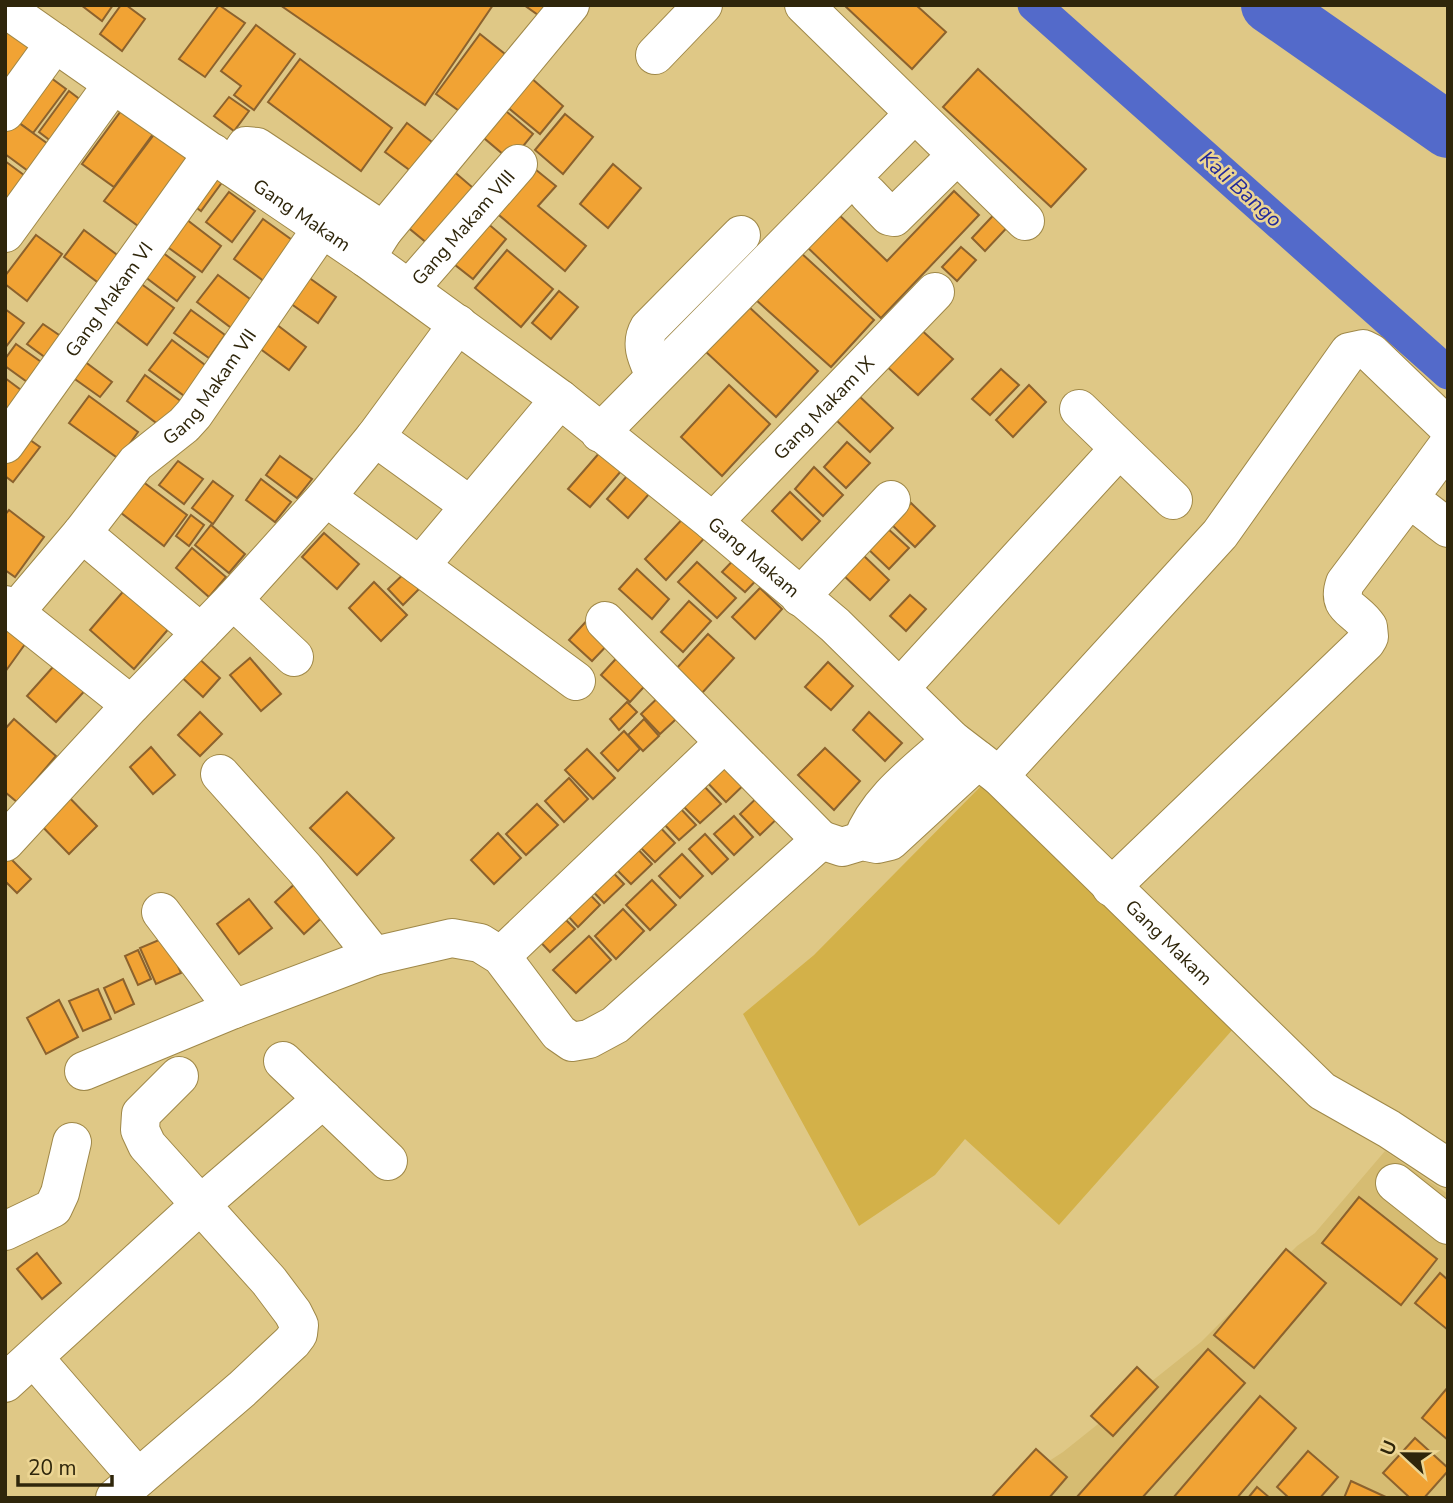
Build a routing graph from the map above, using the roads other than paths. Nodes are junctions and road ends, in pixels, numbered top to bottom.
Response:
1 (570, 5) edge
2 (703, 5) edge
3 (804, 5) edge
4 (5, 8) edge
5 (55, 43) junction
6 (655, 55) dead end
7 (114, 84) junction
8 (5, 112) edge
9 (914, 114) junction
10 (957, 155) junction
11 (222, 160) junction
12 (518, 164) dead end
13 (868, 194) dead end
14 (1026, 222) dead end
15 (322, 228) junction
16 (5, 233) edge
17 (741, 235) dead end
18 (375, 245) junction
19 (409, 289) junction
20 (935, 292) dead end
21 (458, 324) junction
22 (666, 366) junction
23 (560, 399) junction
24 (1079, 409) dead end
25 (1448, 427) edge
26 (600, 433) junction
27 (375, 437) junction
28 (5, 444) edge
29 (1448, 445) edge
30 (1119, 449) junction
31 (326, 498) junction
32 (1409, 498) junction
33 (891, 500) dead end
34 (1173, 500) dead end
35 (469, 505) junction
36 (713, 522) junction
37 (1448, 528) edge
38 (82, 533) junction
39 (420, 566) junction
40 (800, 597) junction
41 (233, 600) junction
42 (10, 608) edge
43 (605, 621) dead end
44 (201, 632) junction
45 (294, 657) dead end
46 (576, 681) dead end
47 (900, 688) junction
48 (131, 705) junction
49 (724, 743) junction
50 (976, 758) junction
51 (220, 774) dead end
52 (821, 840) junction
53 (5, 842) edge
54 (1111, 887) junction
55 (161, 912) dead end
56 (374, 956) junction
57 (501, 956) junction
58 (234, 1009) junction
59 (283, 1060) dead end
60 (84, 1071) dead end
61 (178, 1076) dead end
62 (323, 1099) junction
63 (72, 1142) dead end
64 (388, 1161) dead end
65 (1448, 1168) edge
66 (1395, 1183) dead end
67 (200, 1205) junction
68 (1448, 1225) edge
69 (5, 1231) edge
70 (34, 1358) junction
71 (5, 1383) edge
72 (127, 1488) edge

1 - 18 street
2 - 6 street
3 - 9 street
4 - 5 street, Gang Makam
5 - 7 street, Gang Makam
5 - 8 street
7 - 11 street, Gang Makam
7 - 16 street
9 - 10 street
9 - 22 street
10 - 13 street
10 - 14 street
11 - 15 street, Gang Makam
11 - 18 street, Gang Makam VI
11 - 28 street, Gang Makam VI
12 - 19 street, Gang Makam VIII
15 - 18 street, Gang Makam
15 - 38 street, Gang Makam VII
17 - 22 street
18 - 19 street, Gang Makam
19 - 21 street, Gang Makam
20 - 36 street, Gang Makam IX
21 - 23 street, Gang Makam
21 - 27 street
22 - 26 street
23 - 26 street, Gang Makam
23 - 35 street
24 - 30 street
25 - 50 street
26 - 36 street, Gang Makam
27 - 31 street
27 - 35 street
29 - 32 street
30 - 34 street
30 - 47 street
31 - 39 street
31 - 41 street
32 - 37 street
32 - 54 street
33 - 40 street
35 - 39 street
36 - 40 street, Gang Makam
38 - 42 street, Gang Makam VII
38 - 44 street
39 - 46 street
40 - 47 street, Gang Makam
41 - 44 street
41 - 45 street
42 - 48 street
43 - 49 street
44 - 48 street
47 - 50 street, Gang Makam
48 - 53 street
49 - 52 street
49 - 57 street
50 - 52 street
50 - 54 street, Gang Makam
51 - 56 street
52 - 57 street
54 - 65 street, Gang Makam
55 - 58 street
56 - 57 street
56 - 58 street
58 - 60 street
59 - 62 street
61 - 67 street
62 - 64 street
62 - 67 street
63 - 69 street
66 - 68 street
67 - 70 street
67 - 72 street
70 - 71 street
70 - 72 street

